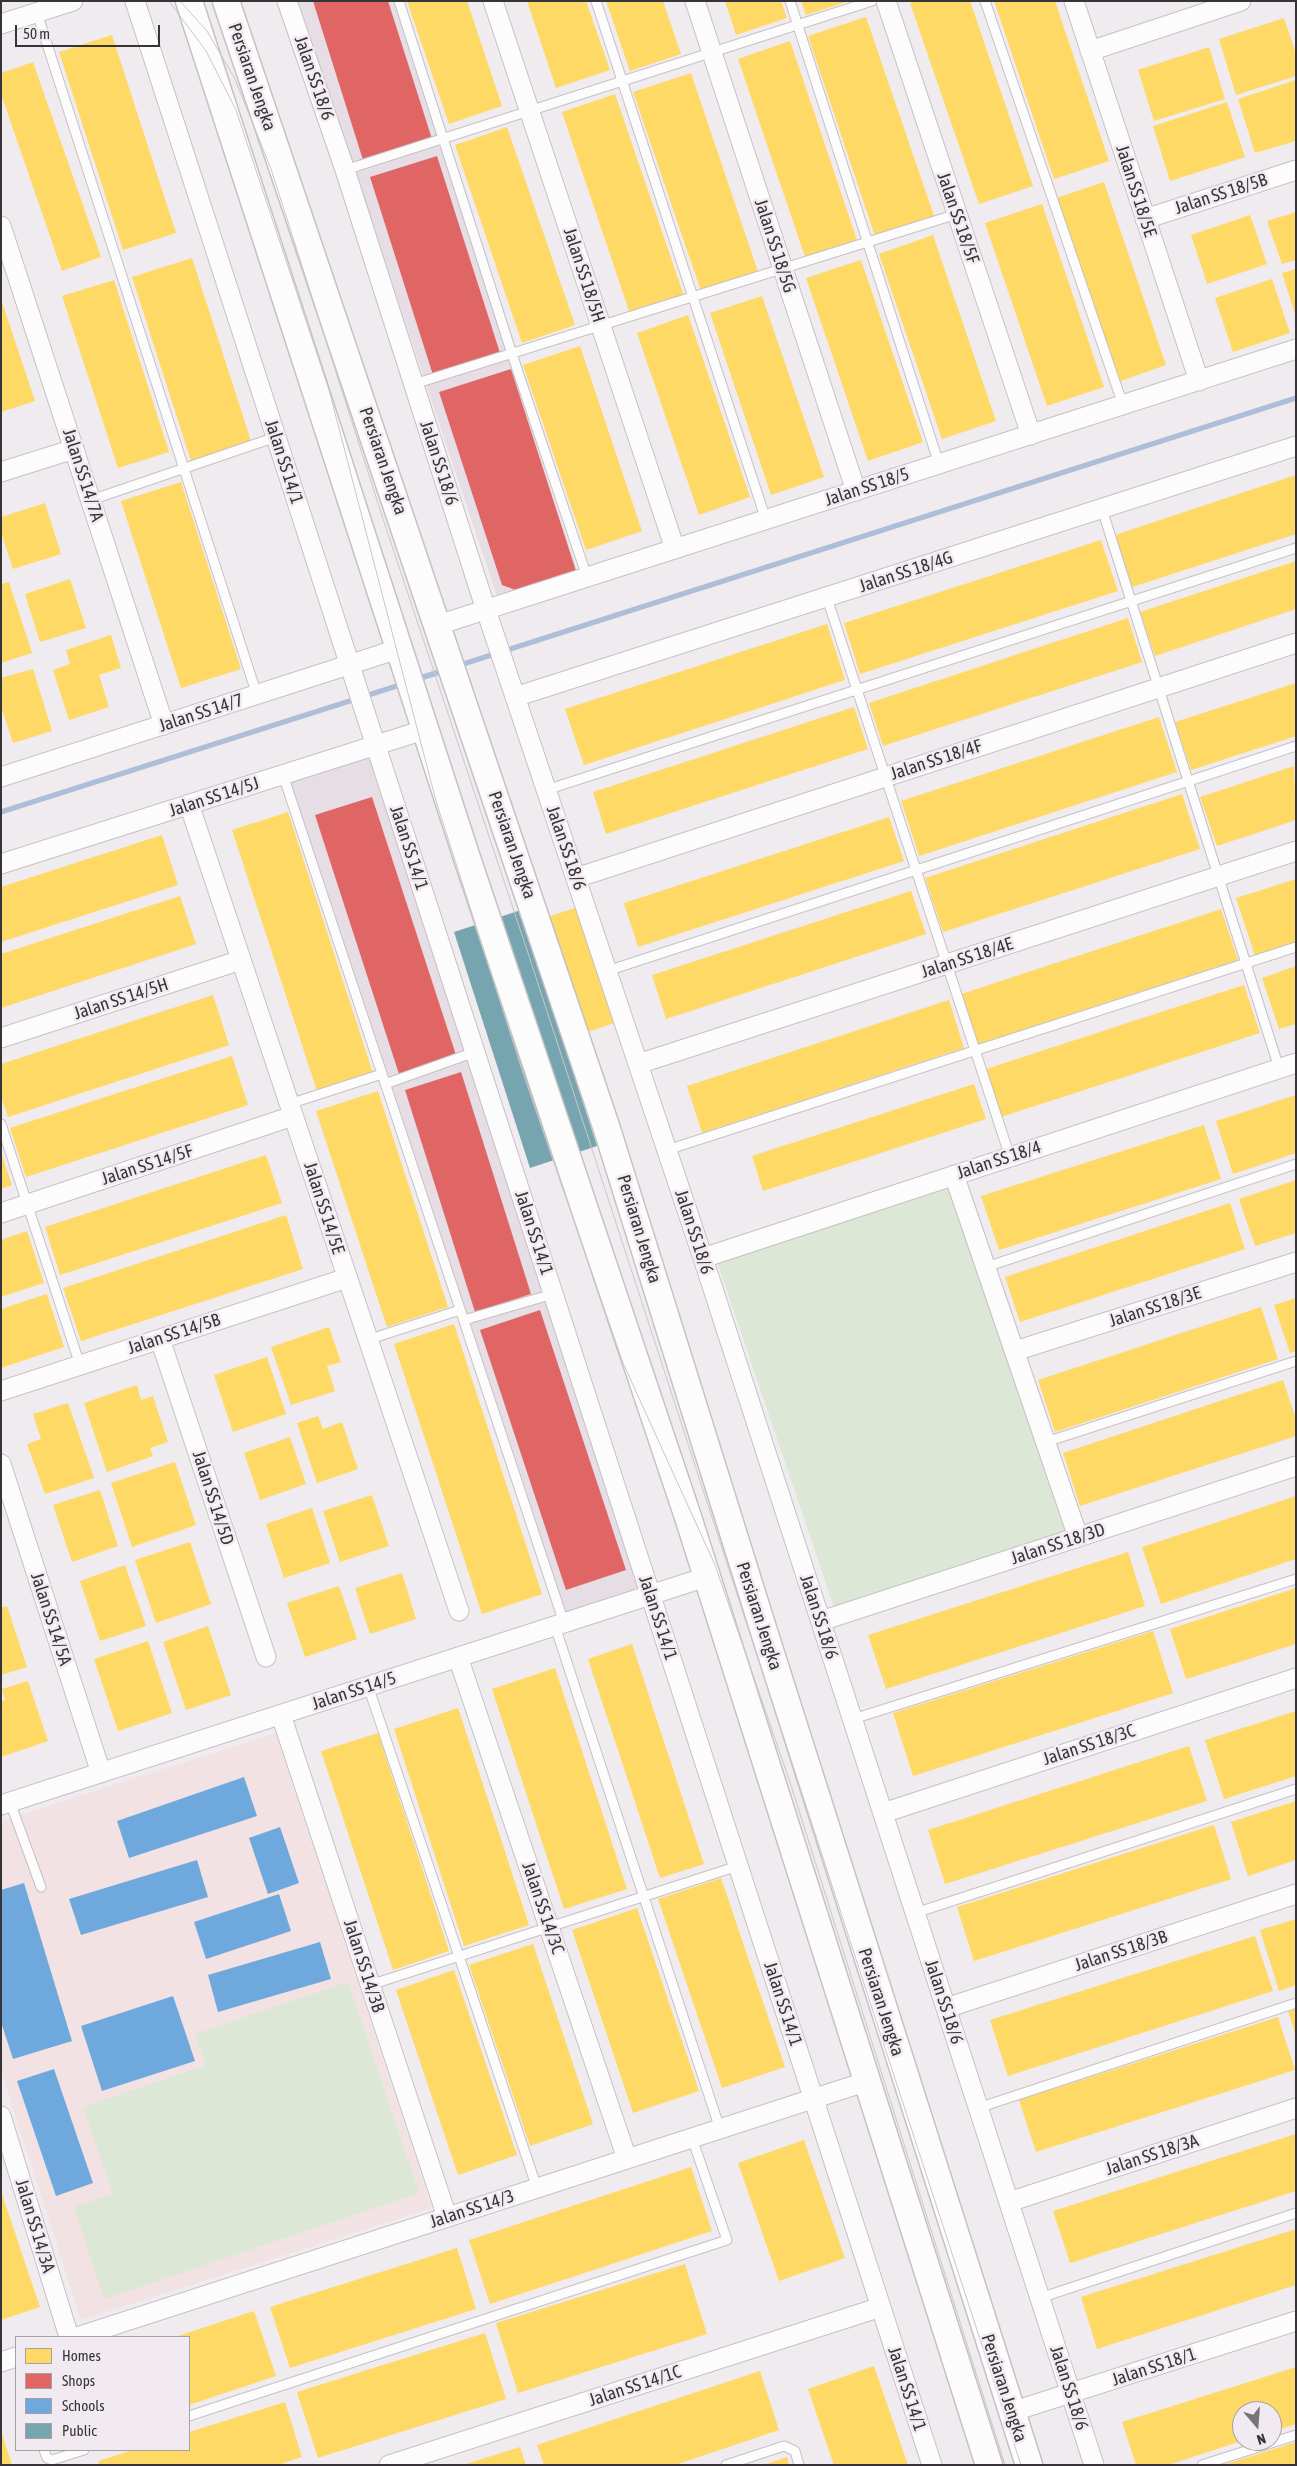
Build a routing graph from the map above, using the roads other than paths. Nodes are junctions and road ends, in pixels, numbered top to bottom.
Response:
1 (72, 1) edge
2 (135, 1) edge
3 (190, 1) edge
4 (226, 1) edge
5 (287, 1) edge
6 (399, 1) edge
7 (493, 1) edge
8 (596, 1) edge
9 (695, 1) edge
10 (790, 1) edge
11 (872, 1) edge
12 (886, 1) edge
13 (985, 1) edge
14 (1074, 1) edge
15 (1241, 1) edge
16 (37, 13) junction
17 (1, 24) edge
18 (798, 25) junction
19 (1090, 50) junction
20 (712, 53) junction
21 (623, 81) junction
22 (530, 111) junction
23 (444, 138) junction
24 (345, 170) junction
25 (1296, 170) edge
26 (957, 214) junction
27 (1145, 219) junction
28 (1, 226) edge
29 (868, 242) junction
30 (4, 246) edge
31 (783, 269) junction
32 (693, 297) junction
33 (601, 326) junction
34 (1296, 349) edge
35 (512, 354) junction
36 (1199, 381) junction
37 (414, 384) junction
38 (1123, 405) junction
39 (1031, 435) junction
40 (276, 437) junction
41 (1296, 446) edge
42 (74, 449) junction
43 (939, 464) junction
44 (184, 468) junction
45 (1, 472) edge
46 (856, 491) junction
47 (91, 500) junction
48 (1102, 509) junction
49 (766, 520) junction
50 (1296, 548) edge
51 (675, 549) junction
52 (587, 577) junction
53 (827, 598) junction
54 (1131, 601) junction
55 (486, 610) junction
56 (438, 625) junction
57 (1296, 643) edge
58 (401, 648) junction
59 (350, 665) junction
60 (1159, 688) junction
61 (857, 690) junction
62 (257, 695) junction
63 (515, 697) junction
64 (164, 725) junction
65 (426, 729) junction
66 (376, 745) junction
67 (1296, 746) edge
68 (282, 775) junction
69 (886, 777) junction
70 (1, 778) edge
71 (1188, 781) junction
72 (546, 790) junction
73 (189, 804) junction
74 (1296, 851) edge
75 (1, 864) edge
76 (916, 870) junction
77 (1218, 876) junction
78 (576, 878) junction
79 (1296, 947) edge
80 (241, 960) junction
81 (1246, 963) junction
82 (947, 964) junction
83 (607, 971) junction
84 (1, 1038) edge
85 (975, 1051) junction
86 (475, 1052) junction
87 (638, 1064) junction
88 (1288, 1065) edge
89 (382, 1074) junction
90 (385, 1084) junction
91 (291, 1110) junction
92 (1, 1124) edge
93 (667, 1150) junction
94 (1010, 1157) junction
95 (1296, 1164) edge
96 (954, 1175) junction
97 (28, 1204) junction
98 (1, 1213) edge
99 (703, 1258) junction
100 (1296, 1262) edge
101 (986, 1267) junction
102 (347, 1278) junction
103 (553, 1294) junction
104 (460, 1310) junction
105 (464, 1320) junction
106 (160, 1339) junction
107 (367, 1340) junction
108 (1015, 1352) junction
109 (1296, 1361) edge
110 (80, 1365) junction
111 (1, 1391) edge
112 (1046, 1442) junction
113 (1, 1464) edge
114 (1296, 1466) edge
115 (1078, 1537) junction
116 (706, 1577) junction
117 (1296, 1579) edge
118 (651, 1595) junction
119 (459, 1611) dead end
120 (821, 1621) junction
121 (559, 1624) junction
122 (266, 1657) dead end
123 (458, 1657) junction
124 (1296, 1678) edge
125 (368, 1686) junction
126 (282, 1715) junction
127 (852, 1719) junction
128 (102, 1773) junction
129 (1296, 1790) edge
130 (6, 1804) edge
131 (883, 1813) junction
132 (738, 1866) junction
133 (41, 1887) dead end
134 (1296, 1894) edge
135 (644, 1897) junction
136 (915, 1912) junction
137 (549, 1927) junction
138 (459, 1957) junction
139 (370, 1986) junction
140 (1296, 2003) edge
141 (946, 2008) junction
142 (902, 2069) junction
143 (868, 2081) junction
144 (814, 2099) junction
145 (978, 2108) junction
146 (1296, 2108) edge
147 (1, 2116) edge
148 (720, 2129) junction
149 (692, 2138) junction
150 (628, 2159) junction
151 (537, 2188) junction
152 (1009, 2202) junction
153 (1296, 2213) edge
154 (446, 2218) junction
155 (1040, 2298) junction
156 (881, 2307) junction
157 (1296, 2321) edge
158 (69, 2336) edge
159 (80, 2336) edge
160 (15, 2357) edge
161 (1, 2362) edge
162 (1071, 2394) junction
163 (1012, 2412) junction
164 (190, 2416) edge
165 (1296, 2435) edge
166 (44, 2451) edge
167 (81, 2451) edge
168 (390, 2465) edge
169 (726, 2465) edge
170 (799, 2465) edge
171 (932, 2465) edge
172 (989, 2465) edge
173 (1029, 2465) edge
174 (1094, 2465) edge
175 (1202, 2465) edge

1 - 16 street
2 - 40 street, Jalan SS 14/1
3 - 58 main road, Persiaran Jengka
4 - 56 main road, Persiaran Jengka
5 - 24 street, Jalan SS 18/6
6 - 23 lane
7 - 22 street, Jalan SS 18/5H
8 - 21 lane
9 - 20 street, Jalan SS 18/5G
10 - 18 lane
11 - 18 lane
12 - 26 street, Jalan SS 18/5F
13 - 38 lane
14 - 19 street, Jalan SS 18/5E
15 - 19 street
16 - 17 street
16 - 44 lane
18 - 20 lane
18 - 29 lane
19 - 27 street, Jalan SS 18/5E
20 - 21 lane
20 - 31 street, Jalan SS 18/5G
21 - 22 lane
21 - 32 lane
22 - 23 lane
22 - 33 street, Jalan SS 18/5H
23 - 24 lane
23 - 35 lane
24 - 37 street, Jalan SS 18/6
25 - 27 street, Jalan SS 18/5B
26 - 29 lane
26 - 39 street, Jalan SS 18/5F
27 - 36 street, Jalan SS 18/5E
28 - 30 street, Jalan SS 14/7A
29 - 31 lane
29 - 43 lane
30 - 42 street, Jalan SS 14/7A
31 - 32 lane
31 - 46 street, Jalan SS 18/5G
32 - 33 lane
32 - 49 lane
33 - 35 lane
33 - 51 street, Jalan SS 18/5H
34 - 36 street, Jalan SS 18/5
35 - 37 lane
35 - 52 lane
36 - 38 street, Jalan SS 18/5
37 - 55 street, Jalan SS 18/6
38 - 39 street, Jalan SS 18/5
39 - 43 street, Jalan SS 18/5
40 - 44 lane
40 - 59 street, Jalan SS 14/1
41 - 48 street, Jalan SS 18/4G
42 - 45 street
42 - 47 street, Jalan SS 14/7A
43 - 46 street, Jalan SS 18/5
44 - 47 lane
44 - 62 lane
46 - 49 street, Jalan SS 18/5
47 - 64 street, Jalan SS 14/7A
48 - 53 street, Jalan SS 18/4G
48 - 54 lane
49 - 51 street, Jalan SS 18/5
50 - 54 lane
51 - 52 street, Jalan SS 18/5
52 - 55 street, Jalan SS 18/5
53 - 61 lane
53 - 63 street, Jalan SS 18/4G
54 - 60 lane
54 - 61 lane
55 - 56 street, Jalan SS 18/5
55 - 63 street, Jalan SS 18/6
56 - 142 main road, Persiaran Jengka
57 - 60 street, Jalan SS 18/4F
58 - 59 street, Jalan SS 14/7
58 - 65 main road, Persiaran Jengka
59 - 62 street, Jalan SS 14/7
59 - 66 street, Jalan SS 14/1
60 - 69 street, Jalan SS 18/4F
60 - 71 lane
61 - 69 lane
61 - 72 lane
62 - 64 street, Jalan SS 14/7
63 - 72 street, Jalan SS 18/6
64 - 70 street, Jalan SS 14/7
65 - 66 street, Jalan SS 14/5J
65 - 116 main road, Persiaran Jengka
66 - 68 street, Jalan SS 14/5J
66 - 86 street, Jalan SS 14/1
67 - 71 lane
68 - 73 street, Jalan SS 14/5J
68 - 89 lane
69 - 76 lane
69 - 78 street, Jalan SS 18/4F
71 - 76 lane
71 - 77 lane
72 - 78 street, Jalan SS 18/6
73 - 75 street, Jalan SS 14/5J
73 - 80 street, Jalan SS 14/5E
74 - 77 street, Jalan SS 18/4E
76 - 82 lane
76 - 83 lane
77 - 81 lane
77 - 82 street, Jalan SS 18/4E
78 - 83 street, Jalan SS 18/6
79 - 81 lane
80 - 84 street, Jalan SS 14/5H
80 - 91 street, Jalan SS 14/5E
81 - 85 lane
81 - 88 lane
82 - 85 lane
82 - 87 street, Jalan SS 18/4E
83 - 87 street, Jalan SS 18/6
85 - 93 lane
85 - 94 lane
86 - 90 lane
86 - 103 street, Jalan SS 14/1
87 - 93 street, Jalan SS 18/6
88 - 94 street, Jalan SS 18/4
89 - 90 lane
89 - 91 lane
90 - 104 lane
91 - 97 street, Jalan SS 14/5F
91 - 102 street, Jalan SS 14/5E
92 - 97 lane
93 - 99 street, Jalan SS 18/6
94 - 96 street, Jalan SS 18/4
95 - 101 lane
96 - 99 street, Jalan SS 18/4
96 - 101 street
97 - 98 street, Jalan SS 14/5F
97 - 110 lane
99 - 120 street, Jalan SS 18/6
100 - 108 street, Jalan SS 18/3E
101 - 108 street
102 - 106 street, Jalan SS 14/5B
102 - 107 street, Jalan SS 14/5E
103 - 105 lane
103 - 118 street, Jalan SS 14/1
104 - 105 lane
104 - 107 lane
105 - 121 lane
106 - 110 street, Jalan SS 14/5B
106 - 122 street, Jalan SS 14/5D
107 - 119 street, Jalan SS 14/5E
108 - 112 street
109 - 112 lane
110 - 111 street, Jalan SS 14/5B
112 - 115 street
113 - 128 street, Jalan SS 14/5A
114 - 115 street, Jalan SS 18/3D
115 - 120 street, Jalan SS 18/3D
116 - 118 street, Jalan SS 14/5
116 - 143 main road, Persiaran Jengka
117 - 127 lane
118 - 121 street, Jalan SS 14/5
118 - 132 street, Jalan SS 14/1
120 - 127 street, Jalan SS 18/6
121 - 123 street, Jalan SS 14/5
121 - 135 lane
123 - 125 street, Jalan SS 14/5
123 - 137 street, Jalan SS 14/3C
124 - 131 street, Jalan SS 18/3C
125 - 126 street, Jalan SS 14/5
125 - 138 lane
126 - 128 street, Jalan SS 14/5
126 - 139 street, Jalan SS 14/3B
127 - 131 street, Jalan SS 18/6
128 - 130 street, Jalan SS 14/5
129 - 136 lane
130 - 133 lane
131 - 136 street, Jalan SS 18/6
132 - 135 lane
132 - 144 street, Jalan SS 14/1
134 - 141 street, Jalan SS 18/3B
135 - 137 lane
135 - 148 lane
136 - 141 street, Jalan SS 18/6
137 - 138 lane
137 - 150 street, Jalan SS 14/3C
138 - 139 lane
138 - 151 lane
139 - 154 street, Jalan SS 14/3B
140 - 145 lane
141 - 145 street, Jalan SS 18/6
142 - 143 main road
142 - 163 main road, Persiaran Jengka
143 - 144 street, Jalan SS 14/3
143 - 172 main road, Persiaran Jengka
144 - 148 street, Jalan SS 14/3
144 - 156 street, Jalan SS 14/1
145 - 152 street, Jalan SS 18/6
146 - 152 street, Jalan SS 18/3A
147 - 158 street, Jalan SS 14/3A
148 - 149 street, Jalan SS 14/3
149 - 150 street, Jalan SS 14/3
149 - 164 lane
150 - 151 street, Jalan SS 14/3
151 - 154 street, Jalan SS 14/3
152 - 155 street, Jalan SS 18/6
153 - 155 lane
154 - 159 street, Jalan SS 14/3
155 - 162 street, Jalan SS 18/6
156 - 168 street, Jalan SS 14/1C
156 - 171 street, Jalan SS 14/1
157 - 162 street, Jalan SS 18/1
160 - 161 street
162 - 163 street, Jalan SS 18/1
162 - 174 street, Jalan SS 18/6
163 - 173 main road, Persiaran Jengka
165 - 175 lane
166 - 167 lane
169 - 170 lane

